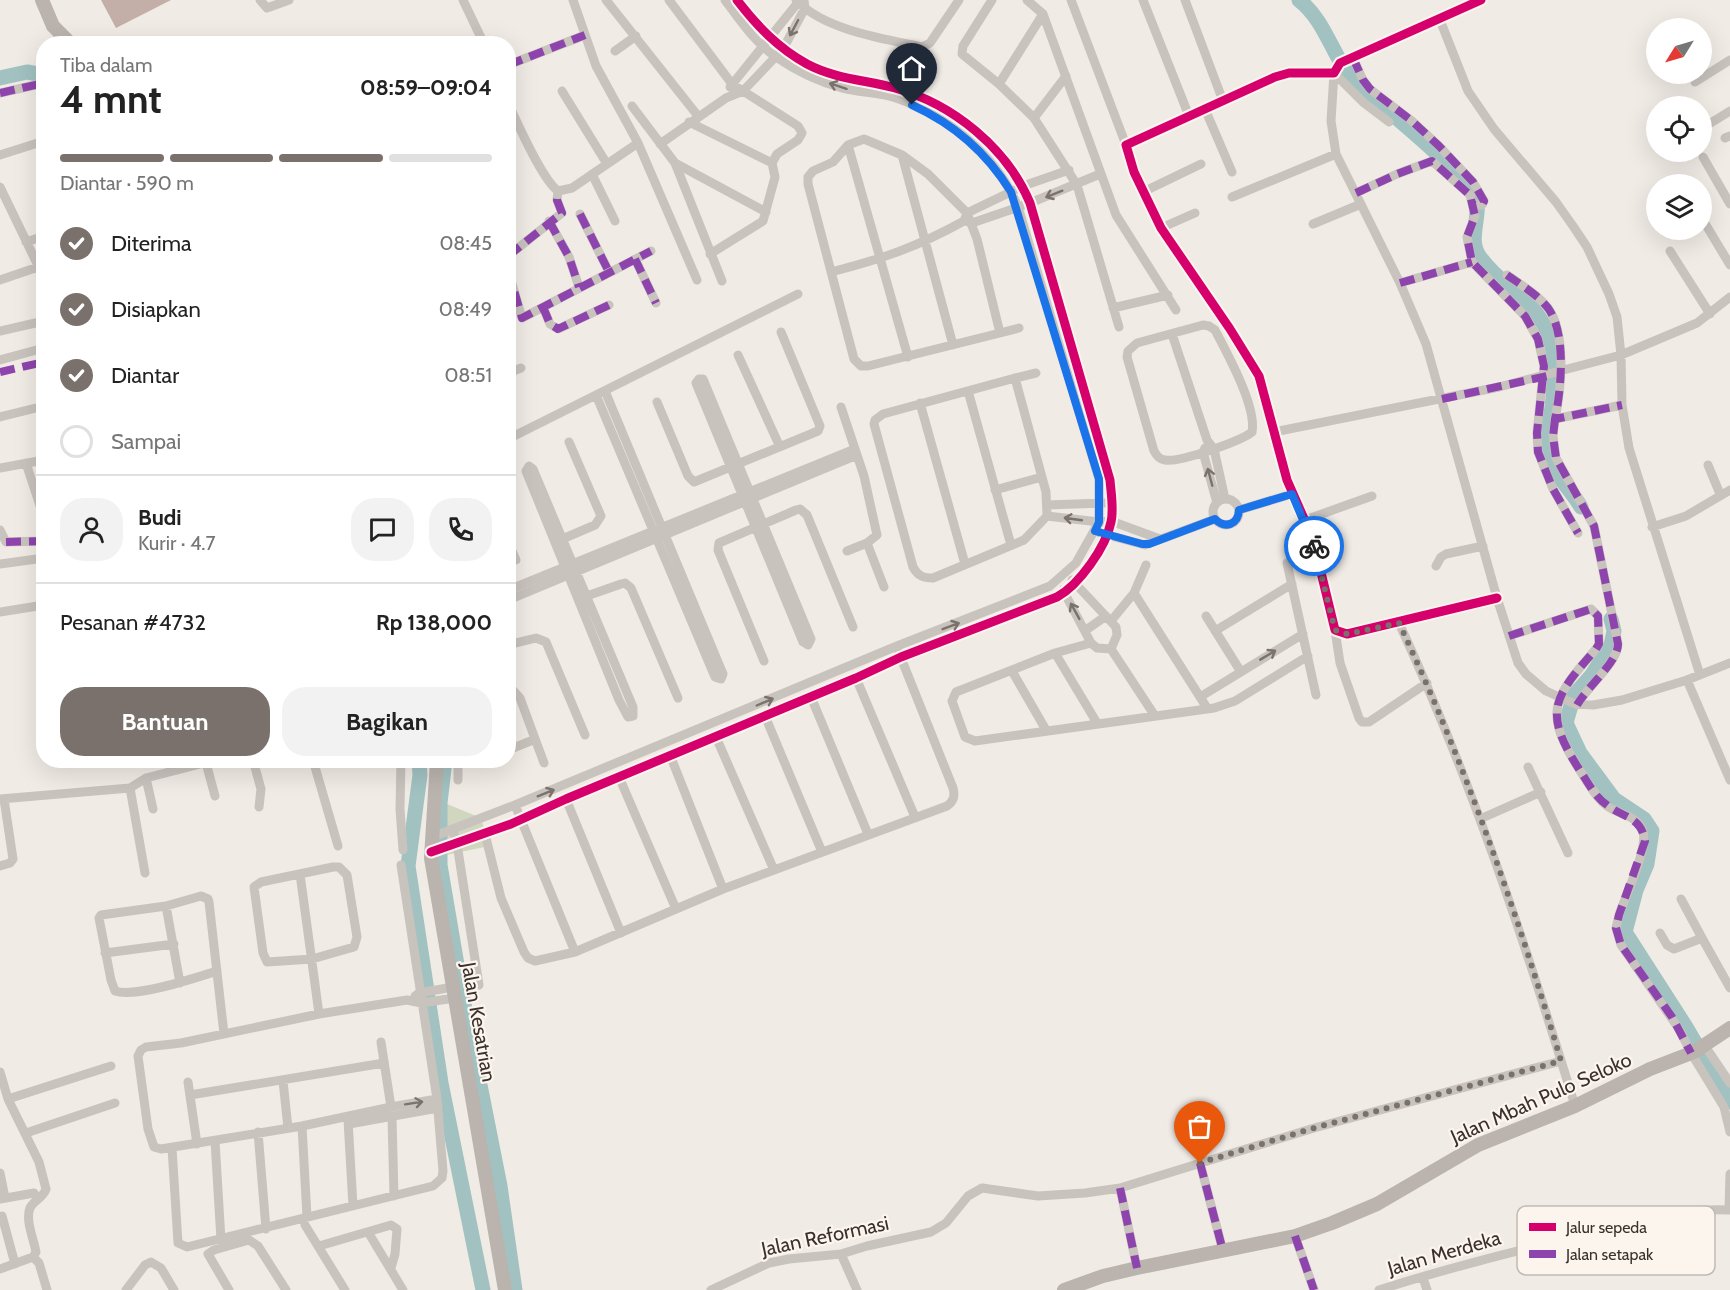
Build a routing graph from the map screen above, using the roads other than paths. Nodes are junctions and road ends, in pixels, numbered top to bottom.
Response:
1 (42, 0) edge
2 (260, 0) edge
3 (289, 0) edge
4 (464, 0) edge
5 (573, 0) edge
6 (606, 0) edge
7 (669, 0) edge
8 (724, 0) edge
9 (737, 0) edge
10 (959, 0) edge
11 (992, 0) edge
12 (1027, 0) edge
13 (1071, 0) edge
14 (1143, 0) edge
15 (1185, 0) edge
16 (1481, 0) edge
17 (800, 2) edge
18 (1043, 14) junction
19 (1440, 20) junction
20 (585, 35) junction
21 (63, 36) edge
22 (480, 36) edge
23 (636, 36) junction
24 (769, 37) junction
25 (761, 46) junction
26 (783, 49) junction
27 (615, 51) dead end
28 (776, 57) junction
29 (1352, 58) junction
30 (1730, 60) edge
31 (516, 62) edge
32 (1712, 71) edge
33 (1334, 73) junction
34 (1066, 76) junction
35 (732, 84) junction
36 (999, 84) junction
37 (36, 85) edge
38 (562, 90) dead end
39 (743, 92) junction
40 (0, 93) edge
41 (726, 98) junction
42 (1223, 101) junction
43 (632, 106) dead end
44 (1205, 109) junction
45 (1730, 111) edge
46 (698, 116) junction
47 (1189, 116) junction
48 (1034, 118) junction
49 (516, 120) edge
50 (689, 122) junction
51 (1389, 122) dead end
52 (1712, 122) edge
53 (638, 143) junction
54 (36, 144) edge
55 (660, 144) junction
56 (848, 145) junction
57 (1126, 145) junction
58 (1336, 154) junction
59 (0, 155) edge
60 (902, 155) junction
61 (772, 162) junction
62 (1706, 162) edge
63 (675, 163) junction
64 (607, 164) junction
65 (1201, 164) dead end
66 (1069, 170) junction
67 (1232, 172) dead end
68 (592, 174) junction
69 (1100, 174) junction
70 (1077, 185) junction
71 (1023, 186) junction
72 (558, 191) junction
73 (1011, 192) junction
74 (1143, 192) junction
75 (1, 194) edge
76 (1356, 194) junction
77 (1232, 197) dead end
78 (1030, 204) junction
79 (1361, 204) junction
80 (1730, 204) edge
81 (1476, 205) junction
82 (1018, 207) junction
83 (765, 212) junction
84 (1195, 213) dead end
85 (579, 214) dead end
86 (968, 219) junction
87 (549, 221) junction
88 (615, 221) dead end
89 (1312, 224) dead end
90 (1161, 228) junction
91 (1712, 235) edge
92 (36, 238) edge
93 (26, 242) junction
94 (927, 242) junction
95 (516, 250) edge
96 (651, 251) dead end
97 (1670, 251) dead end
98 (710, 254) junction
99 (635, 259) junction
100 (880, 260) junction
101 (1472, 262) junction
102 (36, 263) edge
103 (1730, 265) edge
104 (36, 268) edge
105 (609, 272) junction
106 (831, 272) junction
107 (1507, 275) dead end
108 (0, 280) edge
109 (697, 280) dead end
110 (722, 281) dead end
111 (1400, 283) junction
112 (579, 287) junction
113 (798, 294) dead end
114 (1168, 295) junction
115 (1730, 297) edge
116 (656, 303) dead end
117 (516, 304) edge
118 (609, 305) dead end
119 (543, 307) junction
120 (1113, 308) junction
121 (1176, 310) dead end
122 (1710, 314) junction
123 (36, 323) edge
124 (1119, 327) dead end
125 (1019, 328) dead end
126 (0, 331) edge
127 (781, 332) dead end
128 (1000, 333) junction
129 (1172, 334) junction
130 (1070, 340) junction
131 (1059, 343) junction
132 (953, 345) junction
133 (36, 350) edge
134 (738, 355) dead end
135 (1621, 355) junction
136 (908, 357) junction
137 (0, 360) edge
138 (521, 368) dead end
139 (516, 370) edge
140 (1036, 372) dead end
141 (1552, 375) junction
142 (1015, 378) junction
143 (968, 391) junction
144 (601, 393) junction
145 (1442, 399) junction
146 (657, 402) dead end
147 (920, 403) junction
148 (1622, 405) junction
149 (710, 407) dead end
150 (841, 407) dead end
151 (36, 408) edge
152 (0, 417) edge
153 (1555, 420) junction
154 (1274, 432) junction
155 (516, 435) edge
156 (1207, 440) junction
157 (569, 442) dead end
158 (780, 447) junction
159 (1214, 449) junction
160 (856, 452) junction
161 (1203, 452) junction
162 (36, 462) edge
163 (26, 464) junction
164 (1708, 465) dead end
165 (735, 466) junction
166 (0, 468) edge
167 (1042, 477) junction
168 (995, 490) junction
169 (1730, 490) edge
170 (36, 494) edge
171 (1292, 494) junction
172 (1720, 495) junction
173 (748, 496) junction
174 (1372, 496) dead end
175 (1221, 501) junction
176 (1112, 502) junction
177 (1098, 504) junction
178 (1047, 505) junction
179 (1239, 510) junction
180 (1047, 516) junction
181 (1215, 519) junction
182 (1305, 520) junction
183 (1111, 521) junction
184 (759, 526) junction
185 (1097, 527) junction
186 (1652, 527) junction
187 (0, 530) edge
188 (660, 532) junction
189 (1578, 532) dead end
190 (1105, 536) junction
191 (1160, 539) junction
192 (36, 541) edge
193 (559, 541) junction
194 (867, 543) junction
195 (1011, 545) junction
196 (1483, 546) junction
197 (847, 551) dead end
198 (36, 559) edge
199 (1287, 563) dead end
200 (0, 564) edge
201 (965, 564) junction
202 (1146, 565) dead end
203 (1436, 566) dead end
204 (570, 569) junction
205 (1065, 575) junction
206 (1057, 582) junction
207 (1076, 583) junction
208 (1292, 584) junction
209 (516, 587) edge
210 (884, 587) dead end
211 (1065, 593) junction
212 (1134, 593) junction
213 (787, 594) junction
214 (516, 596) edge
215 (582, 598) junction
216 (1497, 598) junction
217 (36, 606) edge
218 (990, 611) junction
219 (0, 612) edge
220 (693, 613) junction
221 (1206, 616) dead end
222 (1109, 619) junction
223 (995, 622) junction
224 (1399, 623) junction
225 (853, 627) dead end
226 (1086, 630) junction
227 (1335, 630) junction
228 (1215, 631) junction
229 (933, 633) junction
230 (1303, 634) junction
231 (1509, 636) junction
232 (516, 643) edge
233 (937, 643) junction
234 (1091, 643) junction
235 (897, 646) junction
236 (1111, 649) junction
237 (883, 652) junction
238 (1055, 653) junction
239 (1308, 656) junction
240 (901, 657) junction
241 (764, 661) dead end
242 (888, 662) junction
243 (1730, 663) edge
244 (611, 668) dead end
245 (1012, 670) junction
246 (1241, 672) junction
247 (1700, 675) junction
248 (856, 678) junction
249 (1687, 680) junction
250 (1427, 683) junction
251 (516, 694) edge
252 (1316, 695) dead end
253 (811, 697) junction
254 (1200, 697) junction
255 (678, 698) dead end
256 (1561, 698) junction
257 (1576, 704) junction
258 (1207, 708) junction
259 (743, 711) junction
260 (730, 716) junction
261 (765, 716) junction
262 (1155, 716) junction
263 (748, 722) junction
264 (1098, 723) junction
265 (736, 728) junction
266 (1046, 730) junction
267 (585, 735) dead end
268 (716, 736) junction
269 (533, 740) junction
270 (516, 746) edge
271 (639, 755) junction
272 (670, 755) junction
273 (544, 763) dead end
274 (645, 766) junction
275 (1528, 766) dead end
276 (187, 768) edge
277 (212, 768) edge
278 (254, 768) edge
279 (315, 768) edge
280 (401, 768) edge
281 (437, 768) edge
282 (458, 768) edge
283 (619, 777) junction
284 (146, 778) junction
285 (458, 780) dead end
286 (1730, 780) edge
287 (130, 788) junction
288 (1541, 792) junction
289 (215, 796) dead end
290 (2, 799) edge
291 (566, 799) junction
292 (515, 805) junction
293 (259, 807) dead end
294 (153, 809) dead end
295 (505, 809) junction
296 (915, 817) junction
297 (1480, 819) junction
298 (521, 820) junction
299 (512, 824) junction
300 (441, 834) junction
301 (485, 834) junction
302 (868, 834) junction
303 (338, 846) dead end
304 (452, 846) junction
305 (403, 850) dead end
306 (434, 851) junction
307 (822, 852) junction
308 (1568, 853) dead end
309 (401, 865) dead end
310 (0, 866) edge
311 (774, 870) junction
312 (145, 873) dead end
313 (300, 874) junction
314 (723, 889) junction
315 (1681, 899) dead end
316 (166, 906) junction
317 (676, 909) junction
318 (621, 933) junction
319 (1660, 933) dead end
320 (1702, 938) junction
321 (174, 944) junction
322 (575, 952) junction
323 (105, 953) junction
324 (312, 959) junction
325 (217, 971) junction
326 (180, 983) junction
327 (479, 985) dead end
328 (1730, 988) edge
329 (423, 992) junction
330 (451, 993) junction
331 (407, 1000) junction
332 (424, 1003) junction
333 (319, 1014) junction
334 (1730, 1028) edge
335 (224, 1034) junction
336 (381, 1042) dead end
337 (1698, 1049) junction
338 (1561, 1061) junction
339 (384, 1063) junction
340 (111, 1066) dead end
341 (0, 1072) edge
342 (283, 1081) junction
343 (188, 1082) dead end
344 (1730, 1083) edge
345 (190, 1095) junction
346 (9, 1102) junction
347 (115, 1103) dead end
348 (437, 1104) junction
349 (1575, 1106) junction
350 (391, 1107) junction
351 (0, 1108) edge
352 (392, 1117) junction
353 (348, 1121) junction
354 (303, 1126) junction
355 (288, 1128) junction
356 (258, 1132) junction
357 (1730, 1132) edge
358 (26, 1133) junction
359 (215, 1141) junction
360 (198, 1144) junction
361 (172, 1148) junction
362 (1200, 1163) junction
363 (0, 1173) edge
364 (1730, 1174) edge
365 (1120, 1188) junction
366 (34, 1193) dead end
367 (394, 1196) junction
368 (3, 1198) edge
369 (352, 1206) junction
370 (1730, 1209) edge
371 (1715, 1210) edge
372 (2, 1216) dead end
373 (306, 1221) junction
374 (266, 1229) junction
375 (368, 1232) junction
376 (1295, 1236) junction
377 (221, 1240) junction
378 (319, 1246) junction
379 (1223, 1251) junction
380 (1517, 1252) edge
381 (841, 1254) junction
382 (33, 1257) junction
383 (15, 1264) junction
384 (391, 1268) junction
385 (1137, 1268) junction
386 (0, 1269) edge
387 (1423, 1278) junction
388 (47, 1290) edge
389 (126, 1290) edge
390 (174, 1290) edge
391 (229, 1290) edge
392 (286, 1290) edge
393 (345, 1290) edge
394 (403, 1290) edge
395 (506, 1290) edge
396 (711, 1290) edge
397 (857, 1290) edge
398 (1064, 1290) edge
399 (1314, 1290) edge
400 (1379, 1290) edge
401 (1427, 1290) edge

1 - 21 street
2 - 3 street
4 - 22 street
5 - 20 street
6 - 23 street
7 - 35 street
8 - 25 street
9 - 24 street
10 - 17 street
11 - 36 street
12 - 18 street
13 - 57 street
14 - 47 street
15 - 42 street
16 - 19 street
17 - 24 street
17 -> 26 street
18 - 34 street
18 - 36 street
19 - 29 street
19 - 135 street
20 - 31 street
20 - 53 street
23 - 27 street
23 - 46 street
24 - 25 street
24 - 26 street
25 - 28 street
25 - 35 street
26 - 28 street
26 - 71 street
28 - 39 street
73 -> 28 street
29 - 33 street
29 - 81 street
30 - 32 street
33 - 42 street
33 - 51 street
33 - 58 street
34 - 48 street
34 - 69 street
35 - 39 street
35 - 41 street
36 - 48 street
37 - 40 street
38 - 64 street
39 - 41 street
39 - 61 street
41 - 46 street
42 - 44 street
43 - 55 street
44 - 47 street
44 - 67 street
45 - 52 street
46 - 50 street
47 - 57 street
48 - 66 street
49 - 72 street
50 - 55 street
50 - 61 street
53 - 64 street
53 - 109 street
54 - 59 street
55 - 63 street
56 - 60 street
56 - 100 street
56 - 106 street
57 - 74 street
58 - 76 street
58 - 77 street
60 - 86 street
60 - 94 street
61 - 83 street
62 - 80 street
63 - 83 street
63 - 98 street
64 - 68 street
65 - 74 street
66 - 70 street
66 - 71 street
68 - 72 street
68 - 88 street
69 - 70 street
69 - 114 street
70 -> 78 street
70 - 120 street
71 - 73 street
71 - 78 street
72 - 87 street
73 - 82 street
73 - 86 street
74 - 90 street
75 - 93 street
76 - 79 street
76 - 81 street
78 - 82 street
78 - 130 street
79 - 89 street
79 - 111 street
81 - 101 street
82 - 86 street
82 - 131 street
83 - 98 street
84 - 90 street
85 - 105 street
86 - 94 street
86 - 128 street
87 - 95 street
87 - 112 street
90 - 154 street
91 - 103 street
92 - 93 street
93 - 102 street
94 - 100 street
94 - 132 street
96 - 99 street
97 - 122 street
98 - 110 street
99 - 105 street
99 - 116 street
100 - 106 street
100 - 136 street
101 - 111 street
101 - 141 street
104 - 108 street
105 - 112 street
106 - 136 street
107 - 141 street
111 - 145 street
112 - 119 street
113 - 144 street
114 - 120 street
114 - 121 street
115 - 122 street
117 - 119 street
118 - 119 street
120 - 124 street
122 - 135 street
123 - 126 street
125 - 128 street
127 - 158 street
128 - 132 street
129 - 156 street
129 - 159 street
129 - 161 street
130 - 131 street
130 - 176 street
131 - 177 street
132 - 136 street
133 - 137 street
134 - 158 street
135 - 141 street
135 - 148 street
138 - 139 street
140 - 142 street
141 - 145 street
141 - 153 street
141 - 189 street
142 - 143 street
142 - 167 street
143 - 147 street
143 - 168 street
144 - 155 street
144 - 188 street
145 - 154 street
145 - 196 street
146 - 165 street
147 - 201 street
147 - 201 street
148 - 153 street
148 - 186 street
149 - 165 street
150 - 160 street
151 - 152 street
153 - 257 street
154 - 171 street
156 - 159 street
156 - 161 street
157 - 193 street
158 - 165 street
159 - 161 street
159 - 175 street
160 - 173 street
160 - 194 street
175 -> 161 street
162 - 163 street
163 - 166 street
163 - 170 street
164 - 172 street
165 - 173 street
167 - 168 street
167 - 178 street
168 - 195 street
169 - 172 street
171 - 179 street
171 - 182 street
172 - 186 street
173 - 184 street
173 - 188 street
174 - 182 street
175 - 179 street
175 - 181 street
176 - 177 street
176 - 183 street
177 - 178 street
177 - 185 street
178 - 180 street
179 - 181 street
185 -> 180 street
180 - 195 street
181 - 191 street
182 - 227 street
183 - 185 street
183 - 190 street
183 - 191 street
184 - 213 street
184 - 225 street
184 - 241 street
185 - 190 street
185 - 205 street
186 - 247 street
187 - 192 street
188 - 204 street
188 - 220 street
190 - 191 street
190 - 207 street
193 - 193 street
193 - 204 street
194 - 197 street
194 - 210 street
195 - 201 street
196 - 203 street
196 - 216 street
198 - 200 street
199 - 208 street
202 - 212 street
204 - 209 street
204 - 214 street
204 - 215 street
205 - 206 street
205 - 207 street
206 - 211 street
206 - 218 street
207 - 211 street
207 - 222 street
208 - 228 street
208 - 230 street
211 - 223 street
226 -> 211 street
212 - 222 street
212 - 254 street
213 - 213 street
215 - 244 street
215 - 255 street
216 - 224 street
216 - 231 street
217 - 219 street
218 - 223 street
229 -> 218 street
220 - 220 street
221 - 228 street
222 - 226 street
222 - 236 street
223 - 233 street
224 - 227 street
224 - 250 street
226 - 234 street
227 - 250 street
228 - 246 street
229 - 233 street
229 - 235 street
230 - 239 street
246 -> 230 street
231 - 256 street
231 - 256 street
232 - 267 street
233 - 240 street
234 - 236 street
234 - 238 street
235 - 237 street
235 - 240 street
236 - 262 street
237 - 242 street
259 -> 237 street
238 - 245 street
238 - 264 street
239 - 252 street
239 - 258 street
240 - 242 street
240 - 296 street
242 - 248 street
243 - 247 street
245 - 266 street
245 - 266 street
246 - 254 street
247 - 249 street
248 - 253 street
248 - 296 street
249 - 257 street
249 - 286 street
250 - 297 street
251 - 269 street
253 - 261 street
253 - 302 street
254 - 258 street
256 - 257 street
256 - 337 street
258 - 262 street
259 - 260 street
259 - 263 street
260 - 265 street
260 - 271 street
261 - 263 street
261 - 307 street
262 - 264 street
263 - 265 street
264 - 266 street
265 - 268 street
268 - 272 street
268 - 311 street
269 - 270 street
269 - 273 street
271 - 274 street
292 -> 271 street
272 - 274 street
272 - 314 street
274 - 283 street
275 - 288 street
276 - 284 street
277 - 289 street
278 - 293 street
279 - 303 street
280 - 305 street
281 - 300 street, Jalan Kesatrian
282 - 285 street
283 - 291 street
283 - 317 street
284 - 287 street
284 - 294 street
287 - 290 street
287 - 312 street
288 - 297 street
288 - 308 street
290 - 310 street
291 - 298 street
291 - 318 street
292 - 295 street
292 - 298 street
295 - 299 street
295 - 300 street
296 - 302 street
297 - 338 street
298 - 299 street
298 - 322 street
299 - 301 street
300 - 304 street
300 - 306 street, Jalan Kesatrian
301 - 304 street
301 - 322 street
302 - 307 street
304 - 306 street
304 - 327 street
306 - 330 street, Jalan Kesatrian
307 - 311 street
309 - 329 street
311 - 314 street
313 - 324 street
313 - 324 street
313 - 324 street
314 - 317 street
315 - 320 street
316 - 321 street
316 - 323 street
316 - 325 street
317 - 318 street
318 - 322 street
319 - 320 street
320 - 328 street
321 - 323 street
321 - 326 street
323 - 326 street
324 - 333 street
325 - 326 street
325 - 335 street
329 - 330 street
329 - 331 street
329 - 332 street
330 - 332 street
330 - 395 street, Jalan Kesatrian
331 - 332 street
331 - 333 street
332 - 348 street
333 - 335 street
334 - 337 street, Jalan Mbah Pulo Seloko
335 - 361 street
336 - 339 street
337 - 344 street
337 - 349 street, Jalan Mbah Pulo Seloko
337 - 357 street
338 - 349 street
338 - 362 street, Jalan Reformasi
339 - 342 street
339 - 350 street
340 - 346 street
341 - 346 street
342 - 345 street
342 - 355 street
343 - 345 street
345 - 360 street
346 - 351 street
346 - 358 street
347 - 358 street
350 -> 348 street
348 - 352 street
348 - 367 street
349 - 376 street, Jalan Mbah Pulo Seloko
350 - 353 street
352 - 353 street
352 - 367 street
353 - 354 street
353 - 369 street
354 - 355 street
354 - 373 street
355 - 356 street
356 - 359 street
356 - 374 street
358 - 382 street
359 - 360 street
359 - 377 street
360 - 361 street
361 - 377 street
362 - 365 street, Jalan Reformasi
362 - 379 street
363 - 368 street
364 - 370 street
365 - 381 street, Jalan Reformasi
365 - 385 street
366 - 368 street
367 - 369 street
369 - 373 street
370 - 371 street, Jalan Merdeka
372 - 383 street
373 - 374 street
373 - 378 street
374 - 377 street
375 - 378 street
375 - 384 street
375 - 384 street
376 - 379 street, Jalan Mbah Pulo Seloko
376 - 399 street
378 - 393 street
379 - 385 street, Jalan Mbah Pulo Seloko
380 - 387 street, Jalan Merdeka
381 - 396 street, Jalan Reformasi
381 - 397 street
382 - 383 street
382 - 388 street
383 - 386 street
384 - 394 street
385 - 398 street, Jalan Mbah Pulo Seloko
387 - 400 street, Jalan Merdeka
387 - 401 street
389 - 390 street
391 - 392 street

